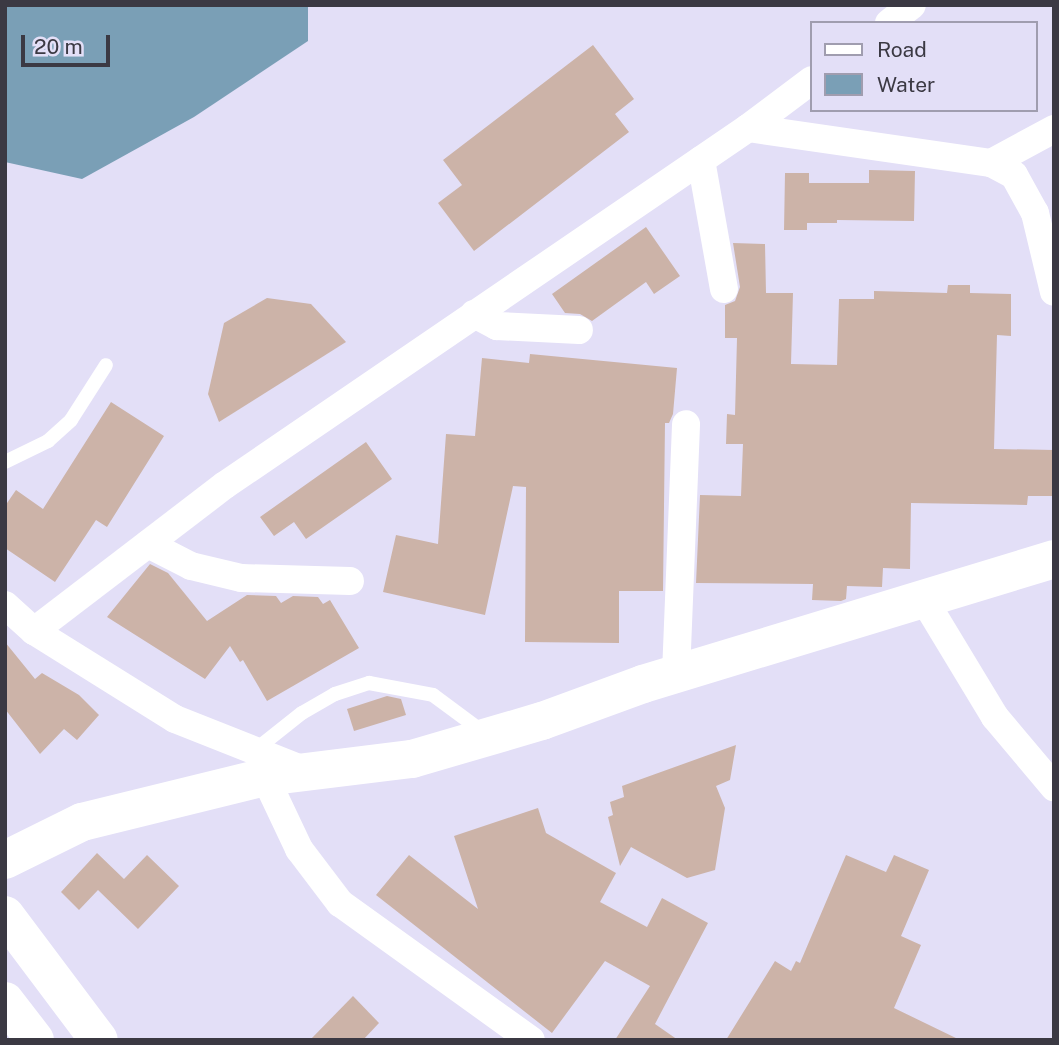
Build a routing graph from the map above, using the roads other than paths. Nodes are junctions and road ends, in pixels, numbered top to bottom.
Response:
1 (912, 5) edge
2 (892, 21) edge
3 (810, 82) edge
4 (748, 128) junction
5 (1054, 129) edge
6 (701, 160) junction
7 (991, 163) junction
8 (724, 289) dead end
9 (1054, 292) edge
10 (474, 314) junction
11 (579, 330) dead end
12 (106, 365) dead end
13 (686, 424) dead end
14 (5, 462) edge
15 (148, 544) junction
16 (1054, 559) edge
17 (351, 580) dead end
18 (923, 598) junction
19 (5, 605) edge
20 (34, 631) junction
21 (676, 674) junction
22 (487, 735) junction
23 (259, 764) junction
24 (1054, 786) edge
25 (5, 860) edge
26 (5, 915) edge
27 (6, 1003) edge
28 (35, 1040) edge
29 (99, 1040) edge
30 (531, 1040) edge

1 - 2 street
3 - 4 street
4 - 6 street
4 - 7 street
5 - 7 street
6 - 8 street
6 - 10 street
7 - 9 street
10 - 11 street
10 - 15 street
12 - 14 lane
13 - 21 street
15 - 17 street
15 - 20 street
16 - 18 street
18 - 21 street
18 - 24 street
19 - 20 street
20 - 23 street
21 - 22 street
22 - 23 street
22 - 23 lane
23 - 25 street
23 - 30 street
26 - 29 street
27 - 28 street

